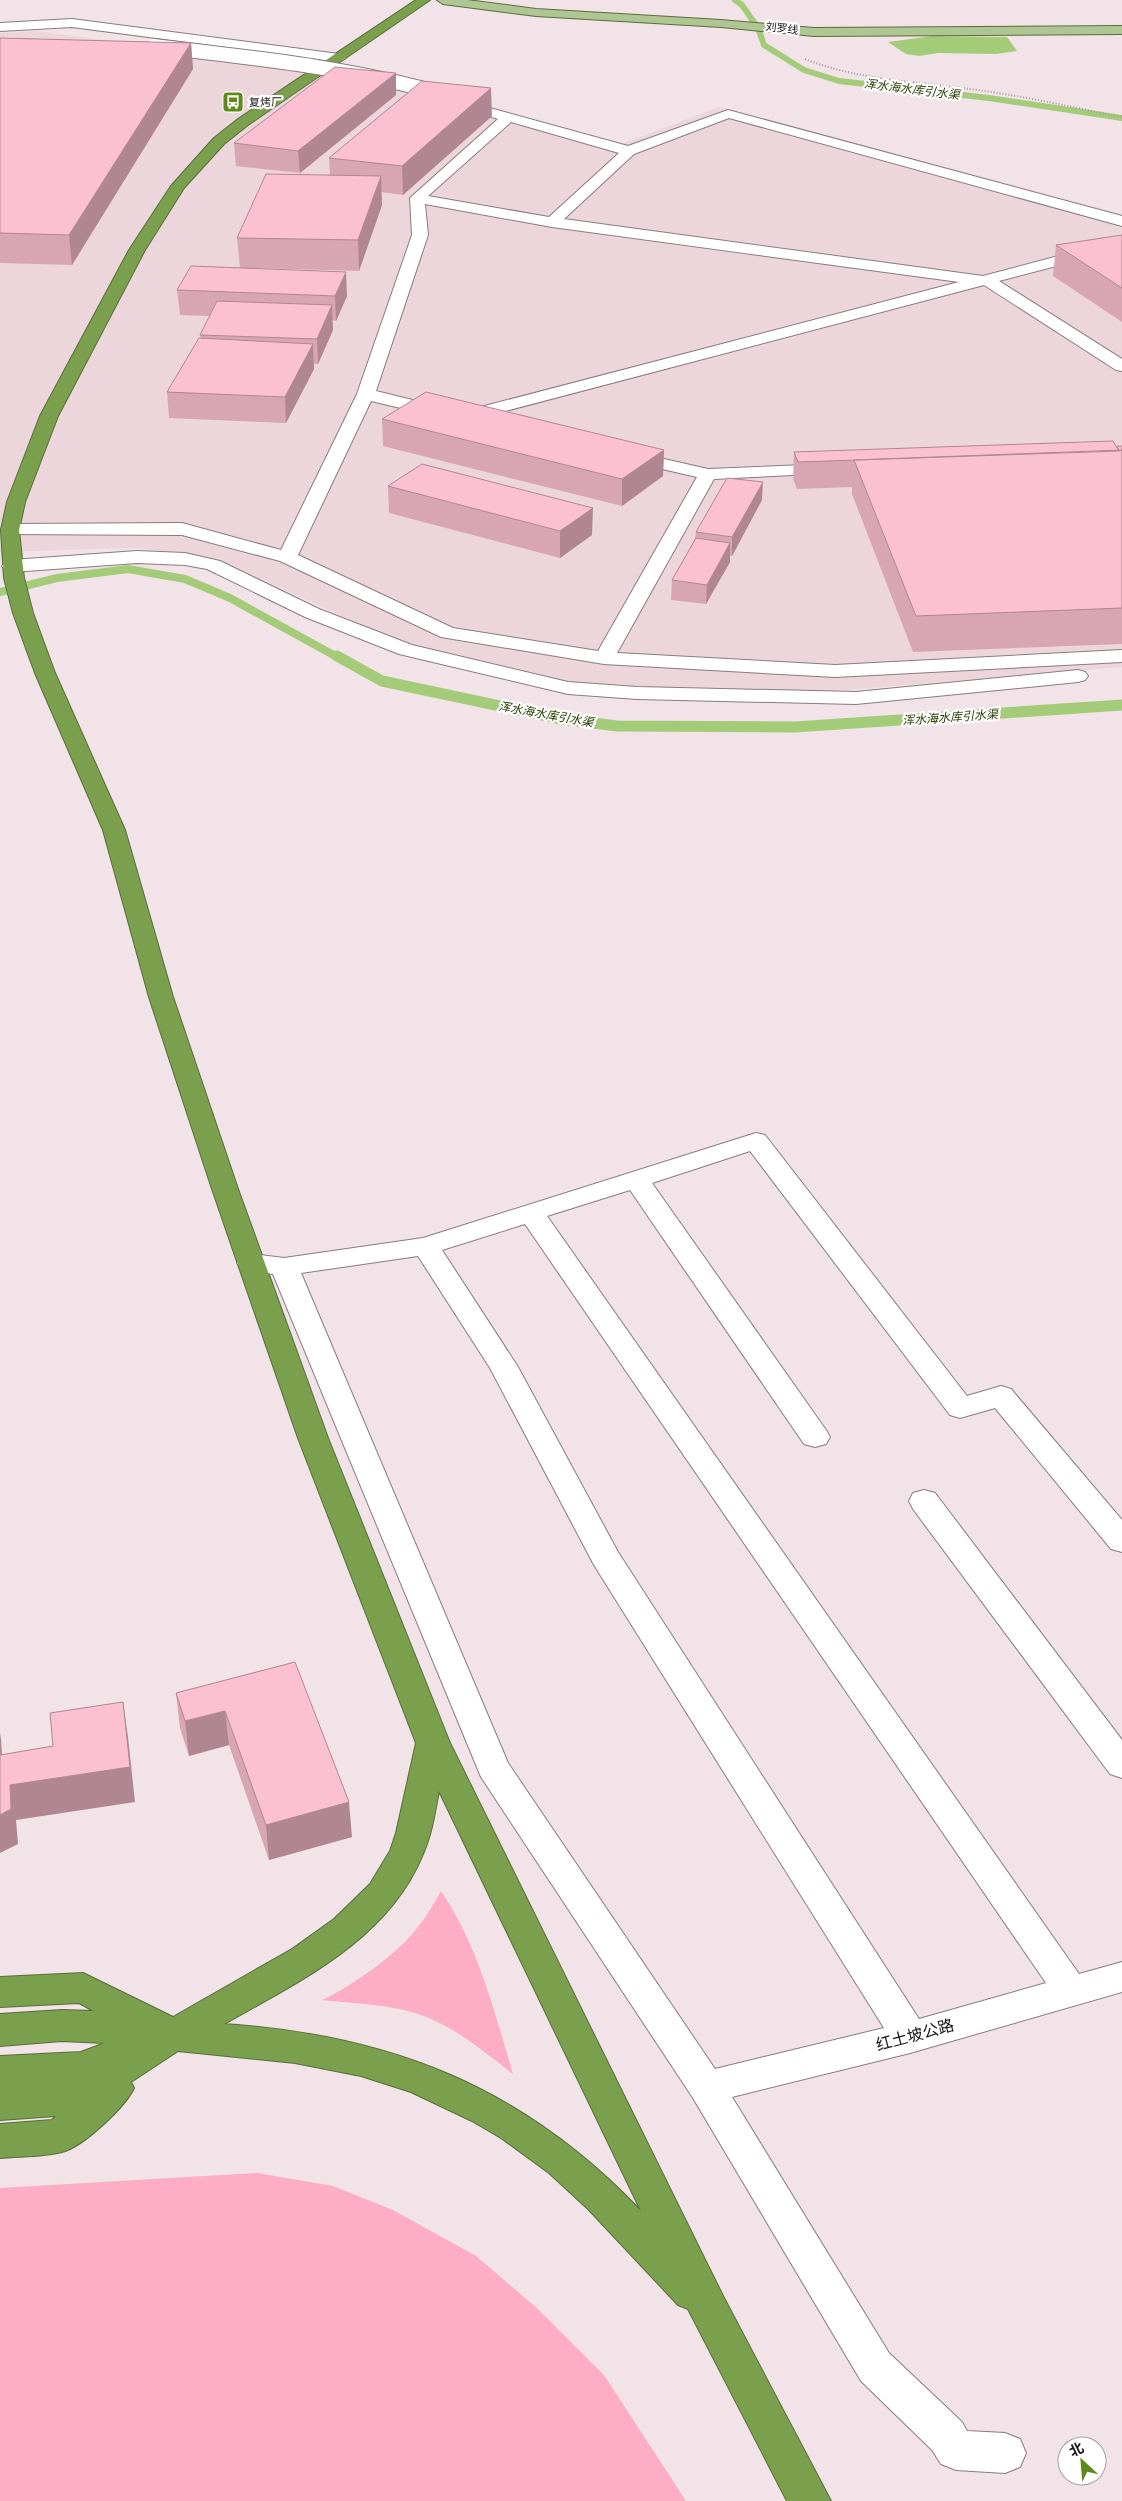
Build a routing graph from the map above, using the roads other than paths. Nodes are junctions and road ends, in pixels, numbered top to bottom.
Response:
1 (424, 0) edge
2 (443, 0) edge
3 (0, 26) edge
4 (1122, 30) edge
5 (43, 36) dead end
6 (0, 37) edge
7 (123, 43) edge
8 (339, 58) junction
9 (451, 97) edge
10 (472, 105) edge
11 (507, 118) junction
12 (629, 150) junction
13 (417, 198) junction
14 (1122, 221) edge
15 (552, 222) junction
16 (1122, 244) edge
17 (988, 281) junction
18 (1122, 366) edge
19 (366, 394) junction
20 (460, 418) junction
21 (498, 426) edge
22 (612, 452) edge
23 (846, 468) edge
24 (708, 474) junction
25 (10, 530) junction
26 (286, 557) junction
27 (9, 562) edge
28 (1122, 656) edge
29 (604, 658) junction
30 (1122, 672) edge
31 (636, 1179) junction
32 (531, 1213) junction
33 (426, 1246) junction
34 (268, 1265) junction
35 (815, 1437) dead end
36 (924, 1501) dead end
37 (1122, 1541) edge
38 (433, 1743) junction
39 (1122, 1764) edge
40 (1122, 1977) edge
41 (1071, 1991) junction
42 (0, 1992) edge
43 (0, 2030) edge
44 (173, 2035) junction
45 (910, 2037) junction
46 (0, 2072) edge
47 (706, 2087) junction
48 (0, 2104) edge
49 (0, 2141) edge
50 (709, 2309) junction
51 (1005, 2452) dead end
52 (810, 2501) edge

1 - 8 highway
2 - 4 main road, 刘罗线
3 - 8 street
5 - 6 street
7 - 9 street, bridge
8 - 25 highway
10 - 11 street
11 - 12 street
11 - 13 street
12 - 14 street
12 - 15 street
13 - 15 street
13 - 19 street
15 - 17 street
16 - 17 street
17 - 18 street
17 - 20 street
19 - 20 street
19 - 26 street
20 - 21 street
22 - 24 street
23 - 24 street
24 - 29 street
25 - 26 street
25 - 27 highway
26 - 29 street
27 - 30 street
27 - 34 highway
28 - 29 street
31 - 32 street
31 - 35 street
31 - 37 street
32 - 33 street
32 - 41 street
33 - 34 street
33 - 45 street
34 - 38 highway
34 - 47 street
36 - 39 street
38 - 44 highway
38 - 50 highway
40 - 41 street, 红土坡公路
41 - 45 street, 红土坡公路
42 - 44 highway
43 - 44 highway
44 - 46 highway
44 - 48 highway
44 - 49 highway
44 - 50 highway
45 - 47 street, 红土坡公路
47 - 51 street
50 - 52 highway

